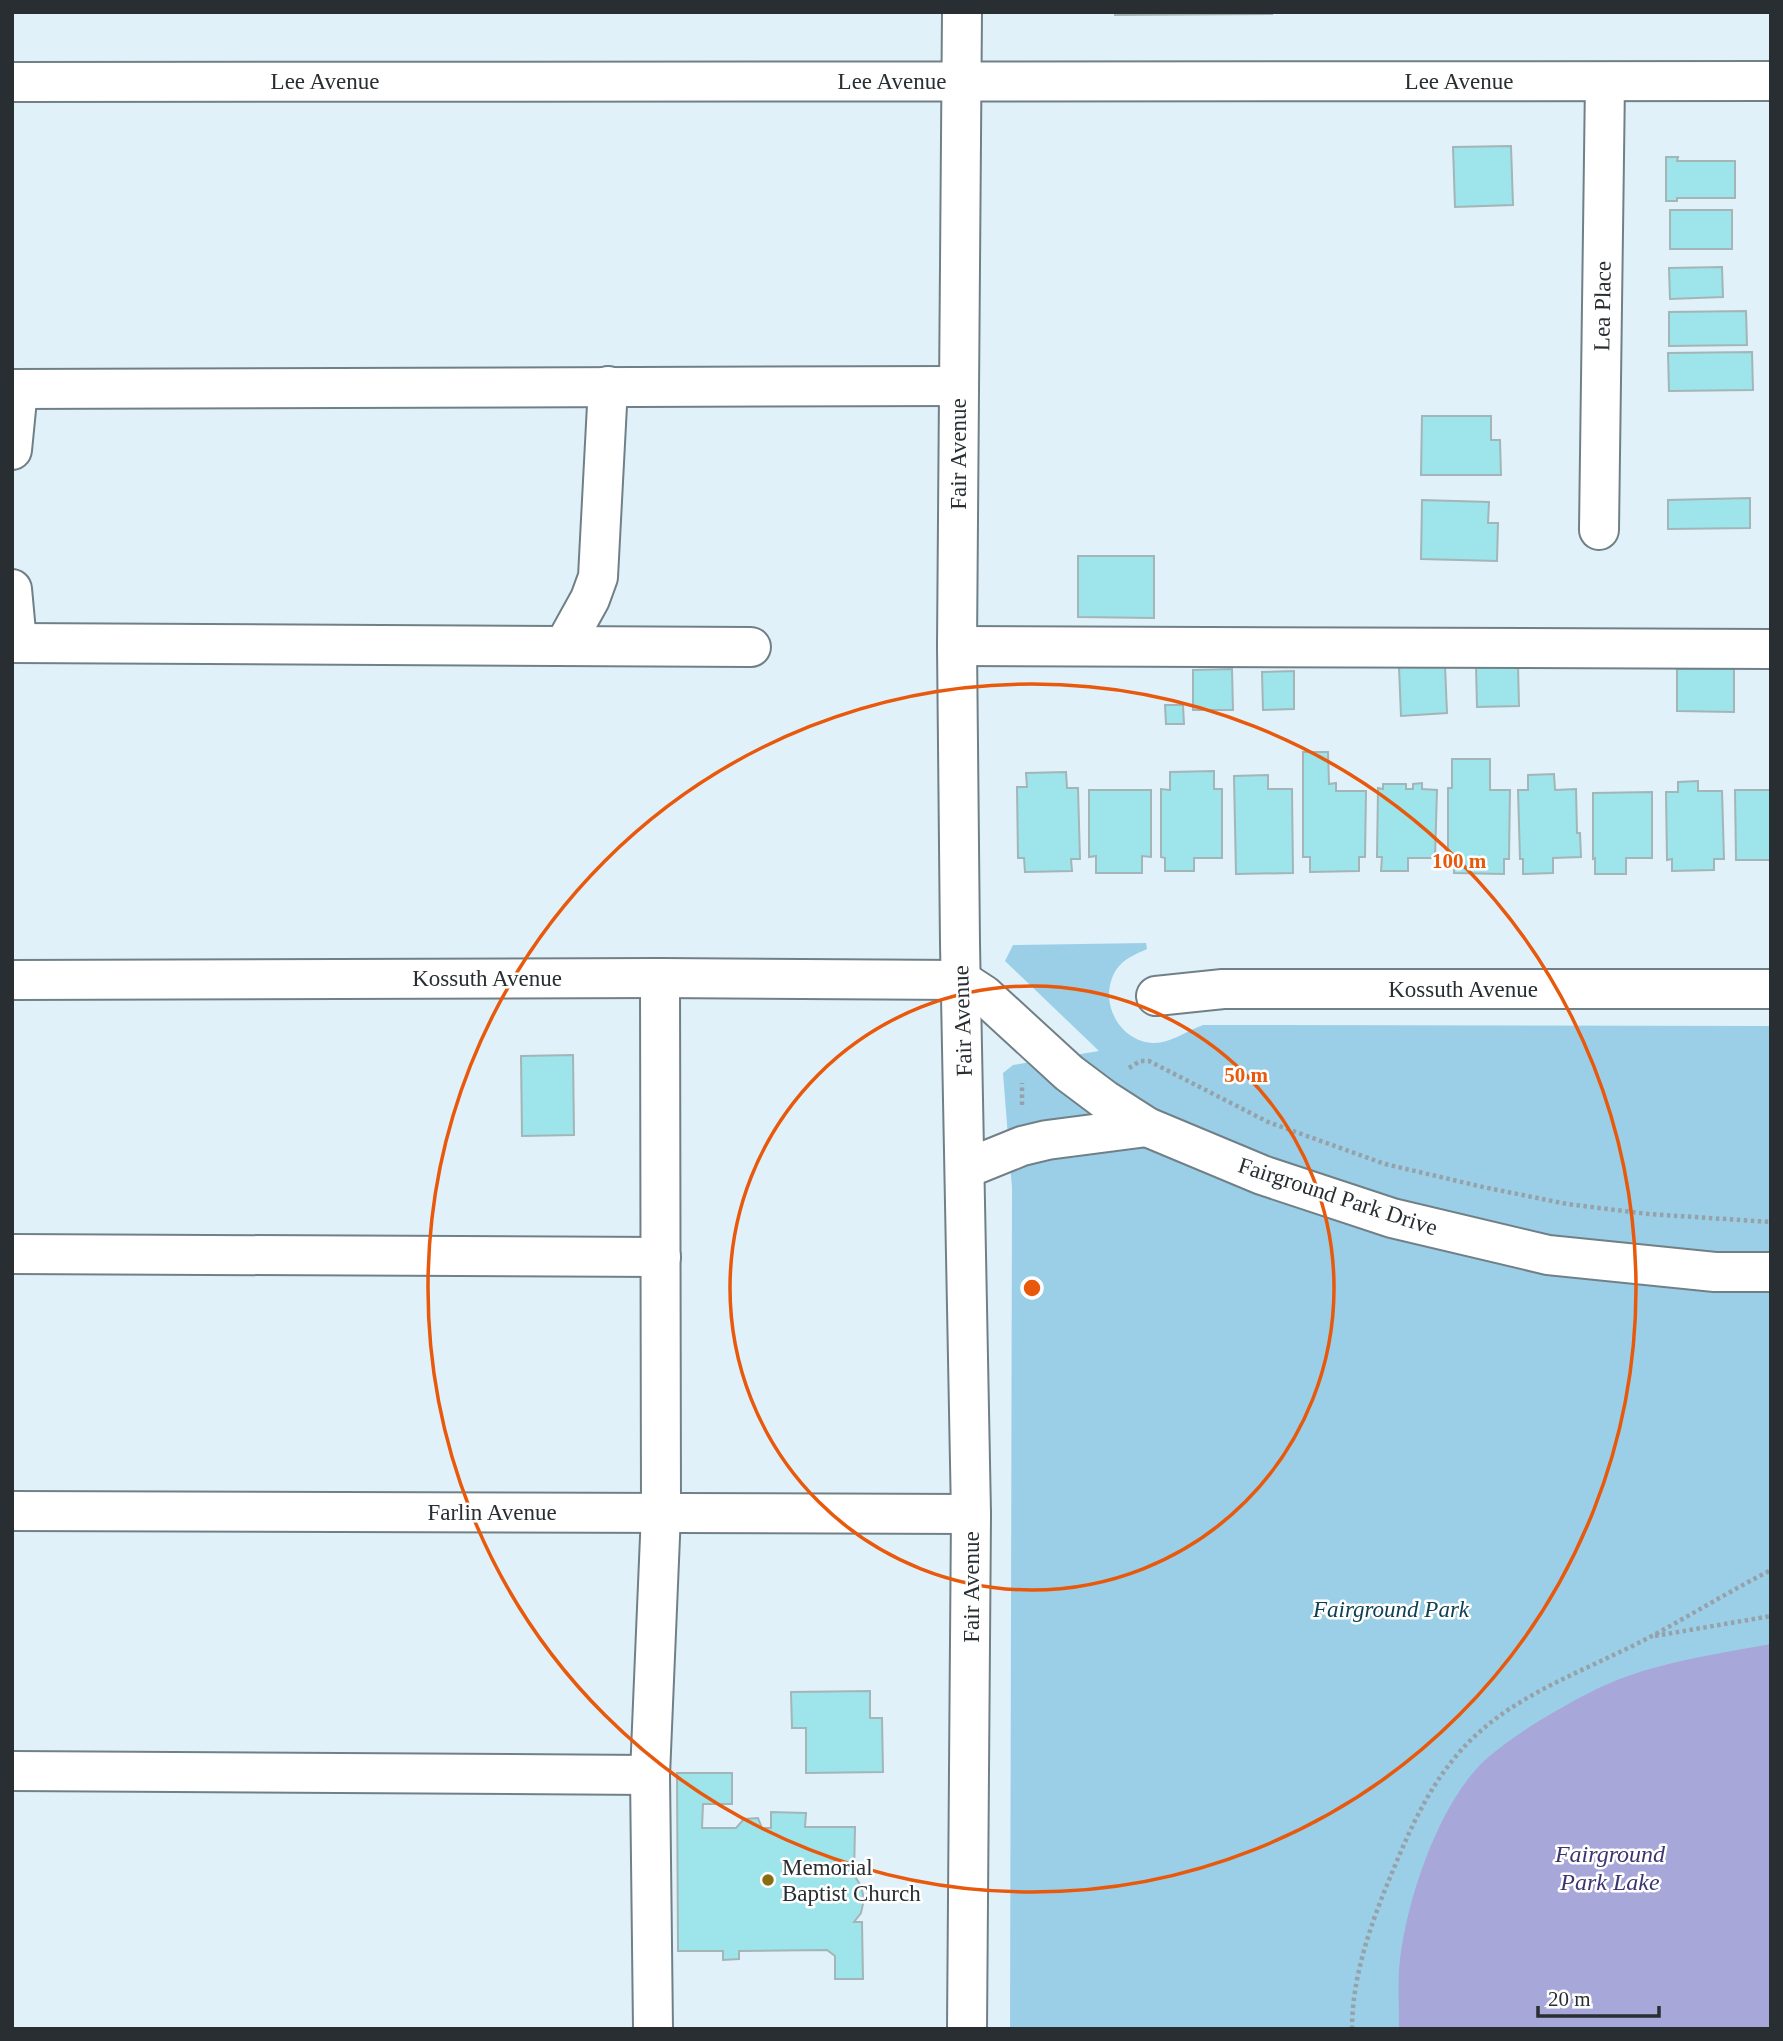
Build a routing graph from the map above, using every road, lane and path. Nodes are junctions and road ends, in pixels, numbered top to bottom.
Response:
1 (962, 12) edge
2 (961, 80) junction
3 (1771, 81) edge
4 (12, 82) edge
5 (1605, 82) junction
6 (608, 386) junction
7 (958, 386) junction
8 (15, 389) edge
9 (12, 450) edge
10 (1599, 530) dead end
11 (12, 589) edge
12 (15, 643) edge
13 (564, 646) junction
14 (957, 646) junction
15 (751, 647) dead end
16 (1771, 649) edge
17 (660, 978) junction
18 (12, 980) edge
19 (961, 980) junction
20 (1771, 989) edge
21 (1156, 996) dead end
22 (1128, 1070) dead end
23 (1022, 1075) dead end
24 (1022, 1108) dead end
25 (1147, 1127) junction
26 (965, 1169) junction
27 (1771, 1222) edge
28 (12, 1254) edge
29 (661, 1257) junction
30 (1771, 1272) edge
31 (12, 1511) edge
32 (661, 1513) junction
33 (971, 1514) junction
34 (1771, 1570) edge
35 (1771, 1616) edge
36 (1651, 1636) junction
37 (12, 1771) edge
38 (650, 1775) junction
39 (653, 2029) edge
40 (967, 2029) edge
41 (1352, 2029) edge

1 - 2 street, Fair Avenue
2 - 4 street, Lee Avenue
2 - 5 street, Lee Avenue
2 - 7 street, Fair Avenue
3 - 5 street, Lee Avenue
5 - 10 street, Lea Place
6 - 7 street
6 - 8 street
6 - 13 street
7 - 14 street, Fair Avenue
8 - 9 street
11 - 12 street
12 - 13 street
13 - 15 street
14 - 16 street
14 - 19 street, Fair Avenue
17 - 18 street, Kossuth Avenue
17 - 19 street, Kossuth Avenue
17 - 29 street
19 - 25 street, Fairground Park Drive
19 - 26 street, Fair Avenue
20 - 21 street, Kossuth Avenue
22 - 27 path
23 - 24 path
25 - 26 street
25 - 30 street, Fairground Park Drive
26 - 33 street, Fair Avenue
28 - 29 street
29 - 32 street
31 - 32 street, Farlin Avenue
32 - 33 street, Farlin Avenue
32 - 38 street
33 - 40 street, Fair Avenue
34 - 36 path
35 - 36 path
36 - 41 path
37 - 38 street
38 - 39 street

